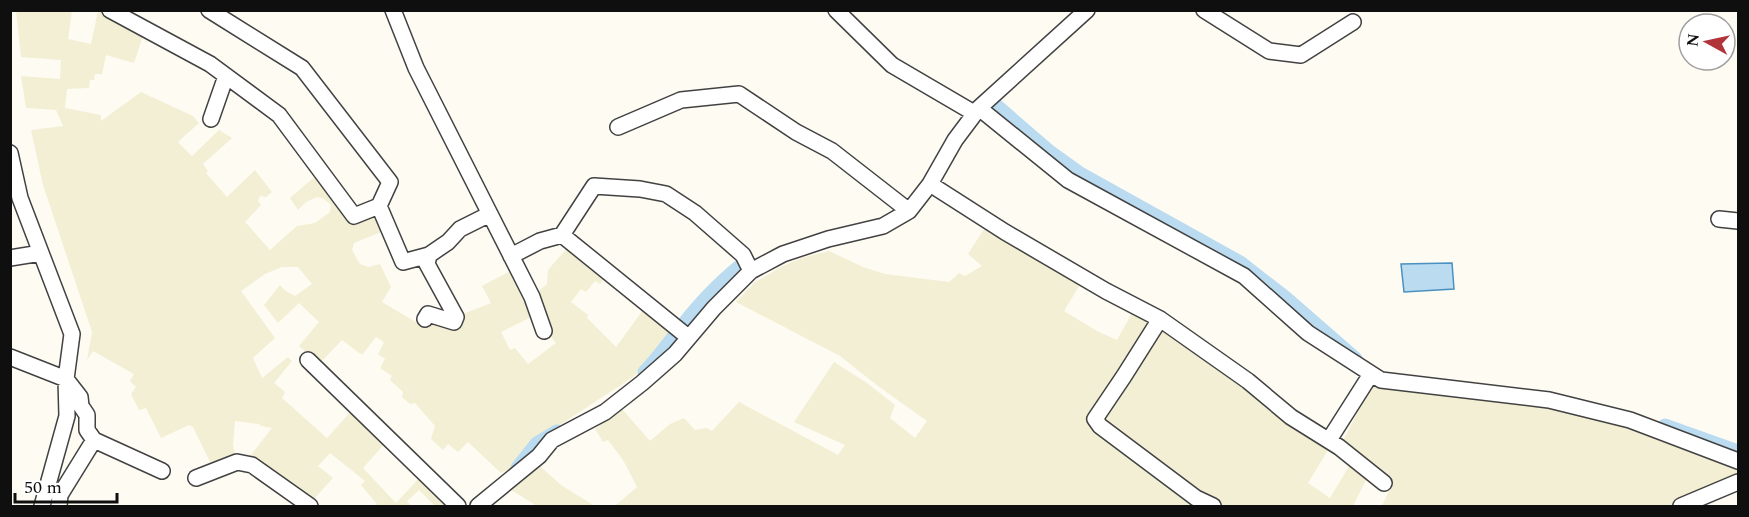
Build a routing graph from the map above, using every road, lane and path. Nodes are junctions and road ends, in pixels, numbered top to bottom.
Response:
1 (110, 10) edge
2 (209, 10) edge
3 (393, 10) edge
4 (836, 10) edge
5 (1204, 10) edge
6 (1084, 11) edge
7 (1353, 22) dead end
8 (226, 76) junction
9 (977, 110) junction
10 (211, 119) dead end
11 (618, 127) dead end
12 (10, 153) edge
13 (930, 184) junction
14 (15, 198) edge
15 (379, 206) junction
16 (909, 211) junction
17 (490, 214) junction
18 (1719, 219) dead end
19 (1738, 221) edge
20 (562, 235) junction
21 (41, 253) junction
22 (429, 255) junction
23 (511, 256) junction
24 (10, 258) edge
25 (752, 271) junction
26 (1160, 318) junction
27 (425, 320) dead end
28 (544, 330) dead end
29 (683, 333) junction
30 (10, 357) edge
31 (308, 360) dead end
32 (1371, 374) junction
33 (66, 379) junction
34 (94, 440) junction
35 (1329, 440) junction
36 (1738, 461) edge
37 (162, 471) dead end
38 (196, 478) dead end
39 (1738, 482) edge
40 (1384, 483) dead end
41 (42, 507) edge
42 (58, 507) edge
43 (309, 507) edge
44 (458, 507) edge
45 (478, 507) edge
46 (1213, 507) edge
47 (1681, 507) edge

1 - 8 street
2 - 15 street
3 - 17 street
4 - 9 street
5 - 7 street
6 - 9 street
8 - 10 street
8 - 15 street
9 - 13 street
9 - 32 street
11 - 16 street
12 - 14 street
13 - 16 street
13 - 26 street
14 - 21 street
15 - 22 street
16 - 25 street
17 - 22 street
17 - 23 street
18 - 19 street
20 - 23 street
20 - 25 street
20 - 29 street
21 - 24 street
21 - 33 street
22 - 27 street
23 - 28 street
25 - 29 street
26 - 35 street
26 - 46 street
29 - 45 street
30 - 33 street
31 - 44 street
32 - 35 street
32 - 36 street
33 - 34 street
33 - 41 street
34 - 37 street
34 - 42 street
35 - 40 street
38 - 43 street
39 - 47 street

